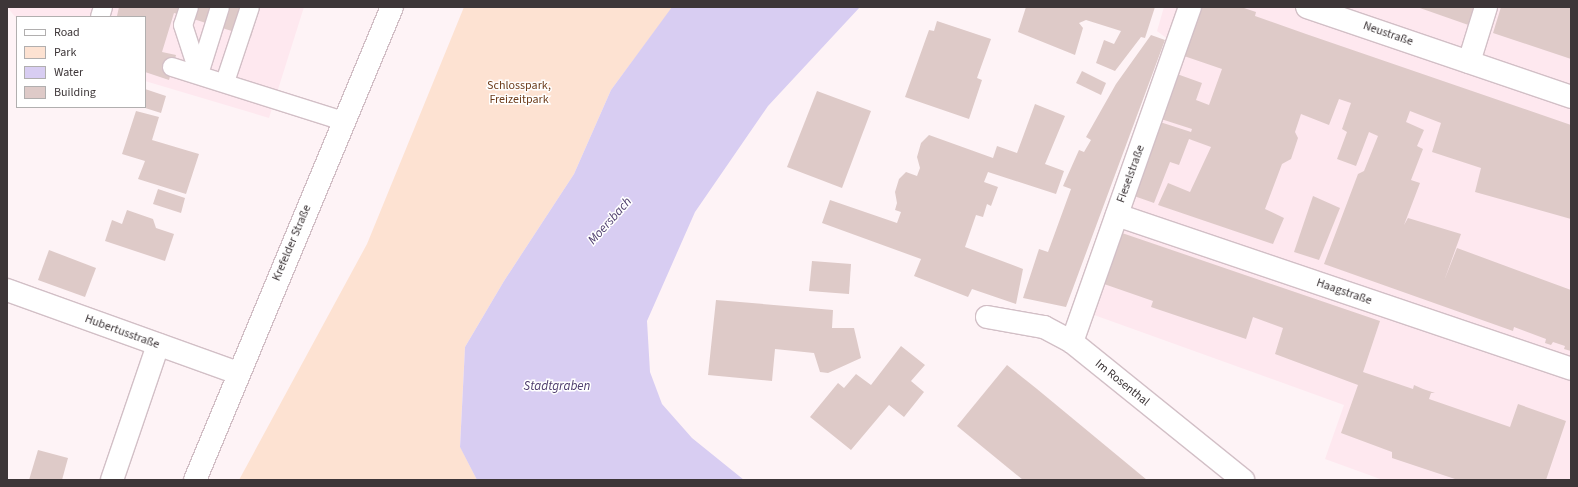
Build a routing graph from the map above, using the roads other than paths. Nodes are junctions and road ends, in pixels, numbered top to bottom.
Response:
1 (189, 7) edge
2 (220, 7) edge
3 (250, 7) edge
4 (392, 7) edge
5 (1190, 7) edge
6 (1308, 7) edge
7 (1486, 7) edge
8 (1469, 62) junction
9 (172, 67) dead end
10 (198, 74) junction
11 (225, 82) junction
12 (1571, 97) edge
13 (343, 121) junction
14 (1117, 215) junction
15 (7, 290) edge
16 (987, 317) dead end
17 (1072, 342) junction
18 (158, 345) junction
19 (1571, 370) edge
20 (237, 373) junction
21 (112, 480) edge
22 (195, 480) edge
23 (1243, 480) edge

1 - 10 lane
2 - 10 lane
3 - 11 lane
4 - 13 street, Krefelder Straße
5 - 14 street, Fieselstraße
6 - 8 street, Neustraße
7 - 8 street
8 - 12 street, Neustraße
9 - 10 lane
10 - 11 lane
11 - 13 lane
13 - 20 street, Krefelder Straße
14 - 17 street, Fieselstraße
14 - 19 street, Haagstraße
15 - 18 street, Hubertusstraße
16 - 17 street, Im Rosenthal
17 - 23 street, Im Rosenthal
18 - 20 street, Hubertusstraße
18 - 21 street
20 - 22 street, Krefelder Straße

